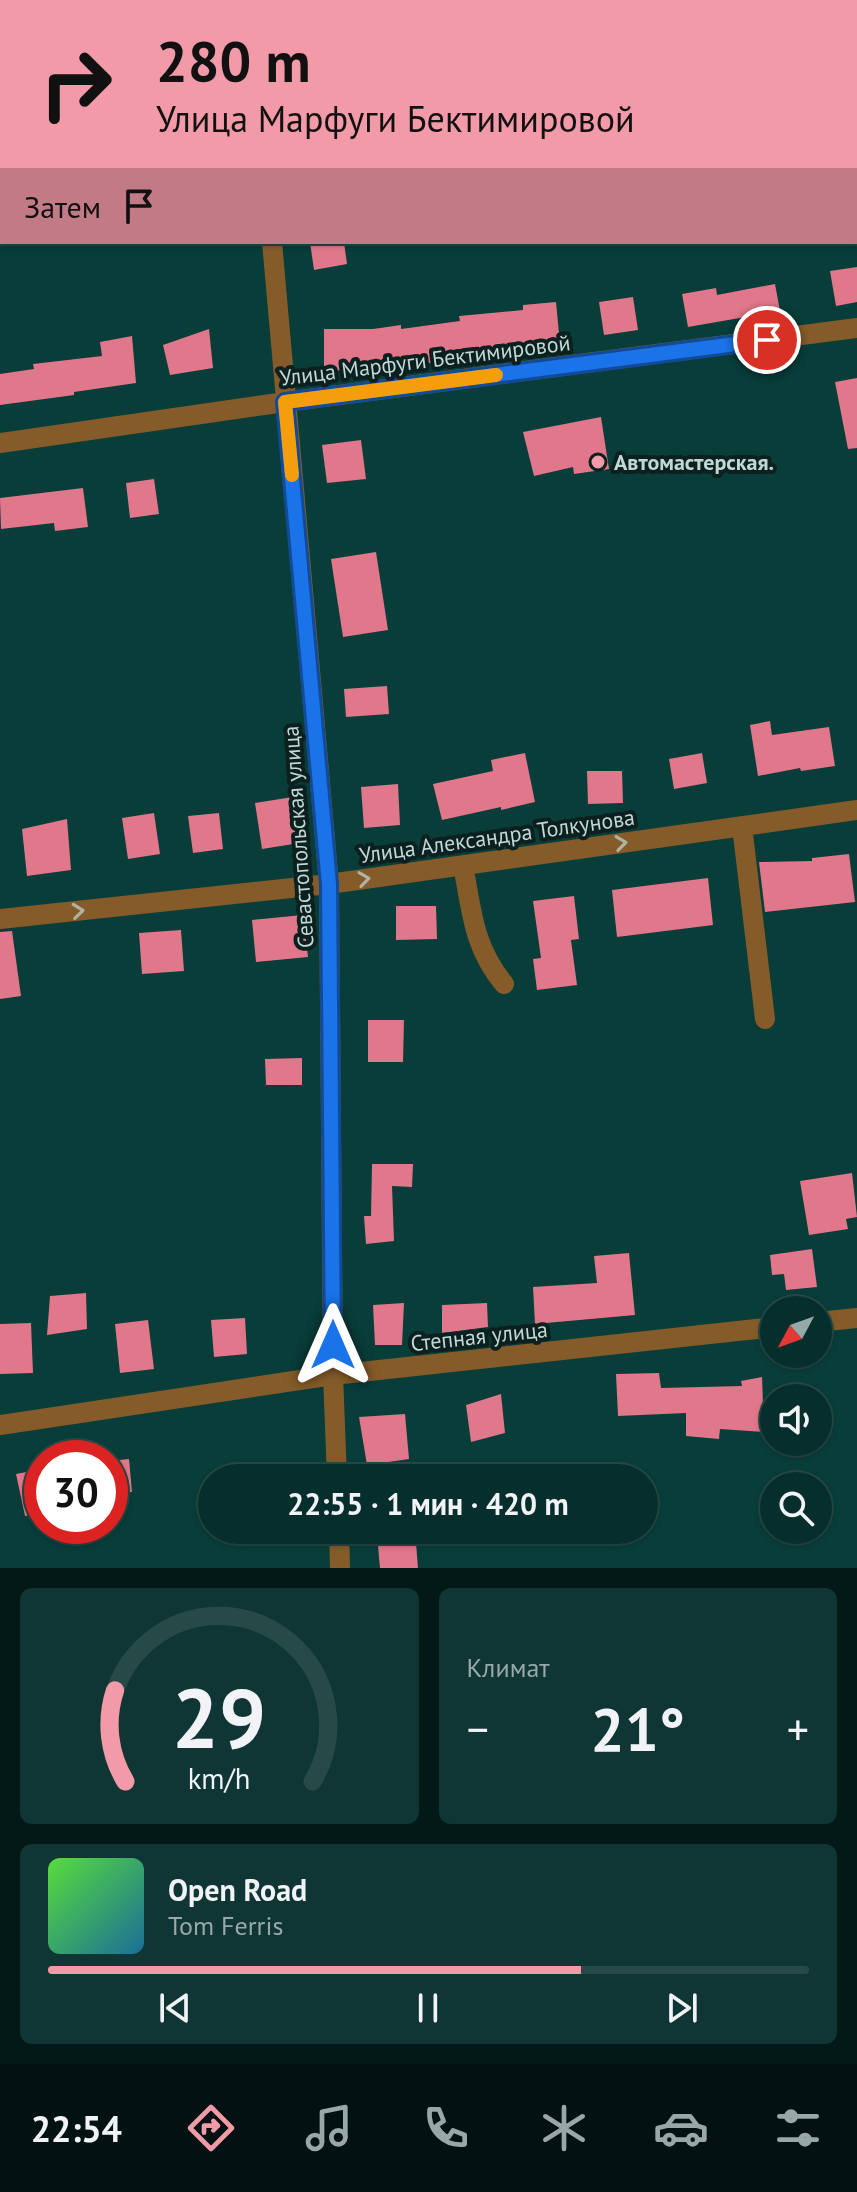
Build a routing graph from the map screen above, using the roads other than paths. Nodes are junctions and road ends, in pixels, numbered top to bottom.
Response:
1 (272, 244) edge
2 (857, 328) edge
3 (285, 402) junction
4 (0, 443) edge
5 (857, 810) edge
6 (742, 826) junction
7 (463, 865) junction
8 (329, 884) junction
9 (0, 919) edge
10 (504, 984) dead end
11 (765, 1019) dead end
12 (857, 1318) edge
13 (832, 1321) edge
14 (760, 1329) edge
15 (333, 1375) junction
16 (0, 1425) edge
17 (336, 1464) edge
18 (339, 1544) edge
19 (340, 1568) edge

1 - 3 street, Севастопольская улица
2 - 3 street, Улица Марфуги Бектимировой
3 - 4 street, Улица Марфуги Бектимировой
3 - 8 street, Севастопольская улица
5 - 6 street, Улица Александра Толкунова
7 -> 6 street, Улица Александра Толкунова
6 - 11 street
8 -> 7 street, Улица Александра Толкунова
7 - 10 street
9 -> 8 street, Улица Александра Толкунова
8 - 15 street, Севастопольская улица
12 - 13 street
14 - 15 street, Степная улица
15 - 16 street, Степная улица
15 - 17 street, Севастопольская улица
18 - 19 street

